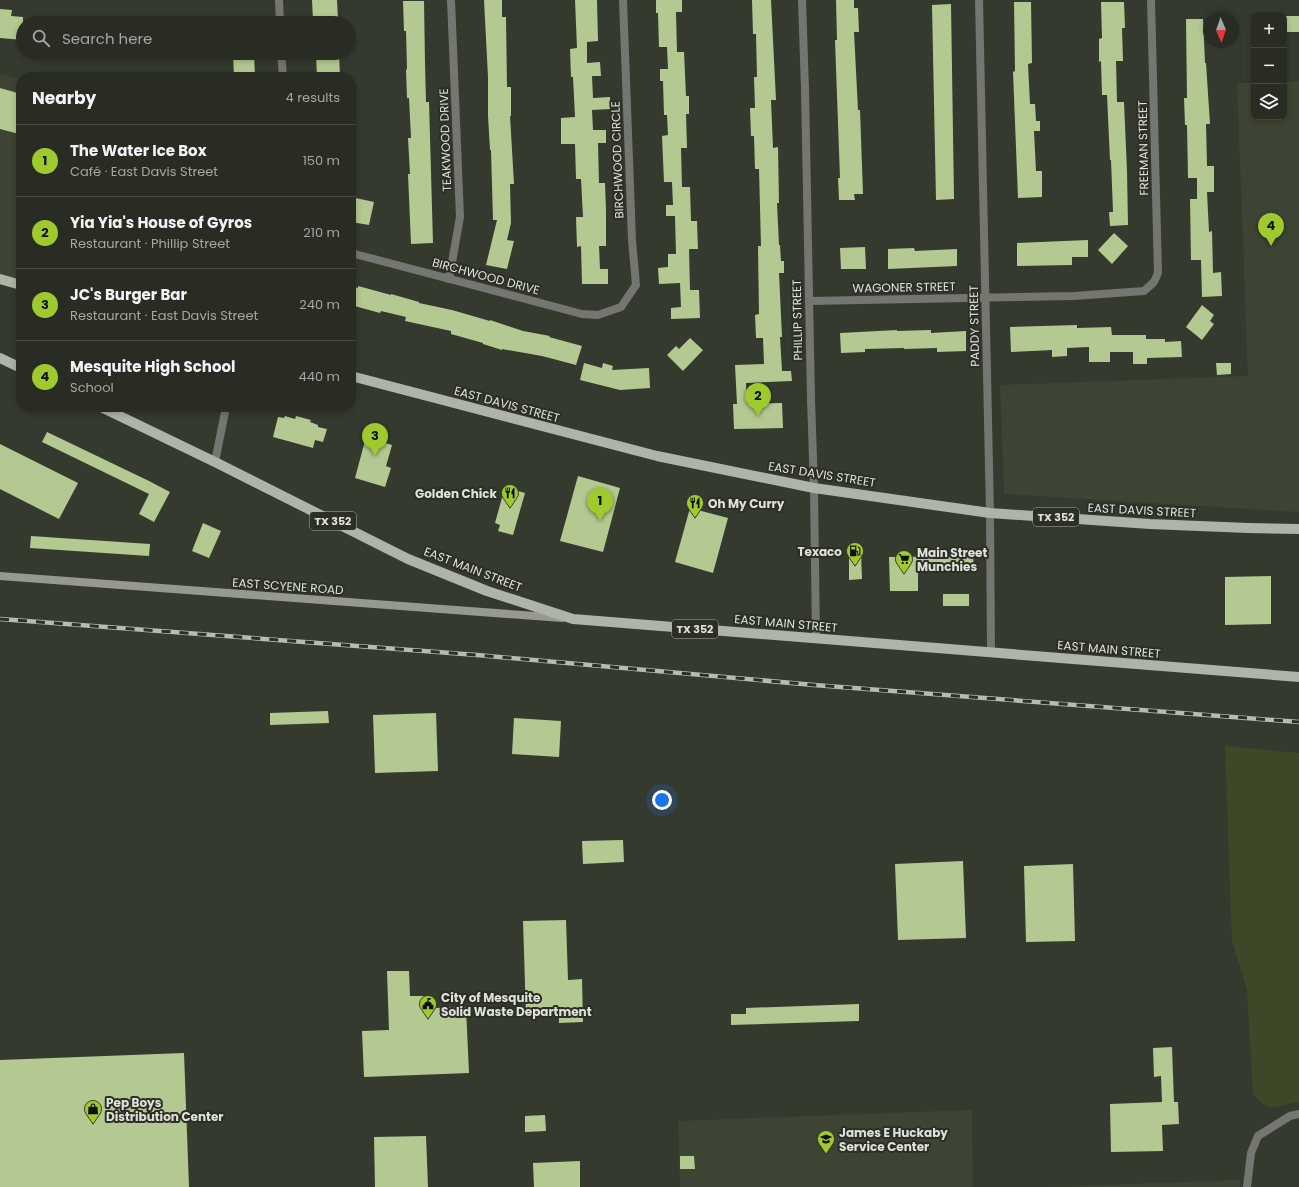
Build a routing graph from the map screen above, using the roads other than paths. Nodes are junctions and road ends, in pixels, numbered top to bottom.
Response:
1 (279, 0) edge
2 (451, 0) edge
3 (623, 0) edge
4 (802, 0) edge
5 (979, 0) edge
6 (1151, 0) edge
7 (280, 16) edge
8 (281, 60) edge
9 (282, 72) edge
10 (356, 254) edge
11 (0, 279) edge
12 (449, 279) junction
13 (16, 284) edge
14 (1144, 291) joint
15 (986, 297) junction
16 (809, 301) junction
17 (614, 309) joint
18 (0, 358) edge
19 (16, 366) edge
20 (356, 377) edge
21 (111, 412) edge
22 (225, 412) edge
23 (215, 462) junction
24 (814, 488) junction
25 (990, 513) junction
26 (1299, 529) edge
27 (0, 576) edge
28 (573, 618) junction
29 (816, 639) junction
30 (991, 652) junction
31 (1299, 677) edge
32 (1299, 1114) edge
33 (1247, 1187) edge

1 - 7 street
2 - 12 street, TEAKWOOD DRIVE
3 - 17 street, BIRCHWOOD CIRCLE
4 - 16 street, PHILLIP STREET
5 - 15 street, PADDY STREET
6 - 14 street, FREEMAN STREET
8 - 9 street
10 - 12 street, BIRCHWOOD DRIVE
11 - 13 main road
12 - 17 street, BIRCHWOOD DRIVE
14 - 15 street, WAGONER STREET
15 - 16 street, WAGONER STREET
15 - 25 street, PADDY STREET
16 - 24 street, PHILLIP STREET
18 - 19 main road
20 - 24 main road, EAST DAVIS STREET / TX 352
21 - 23 main road, EAST MAIN STREET / TX 352
22 - 23 street
23 - 28 main road, EAST MAIN STREET / TX 352
24 - 25 main road, EAST DAVIS STREET / TX 352
24 - 29 street, PHILLIP STREET
25 - 26 main road, EAST DAVIS STREET / TX 352
25 - 30 street, PADDY STREET
27 - 28 street, EAST SCYENE ROAD
28 - 29 main road, EAST MAIN STREET / TX 352
29 - 30 main road, EAST MAIN STREET / TX 352
30 - 31 main road, EAST MAIN STREET / TX 352
32 - 33 street

